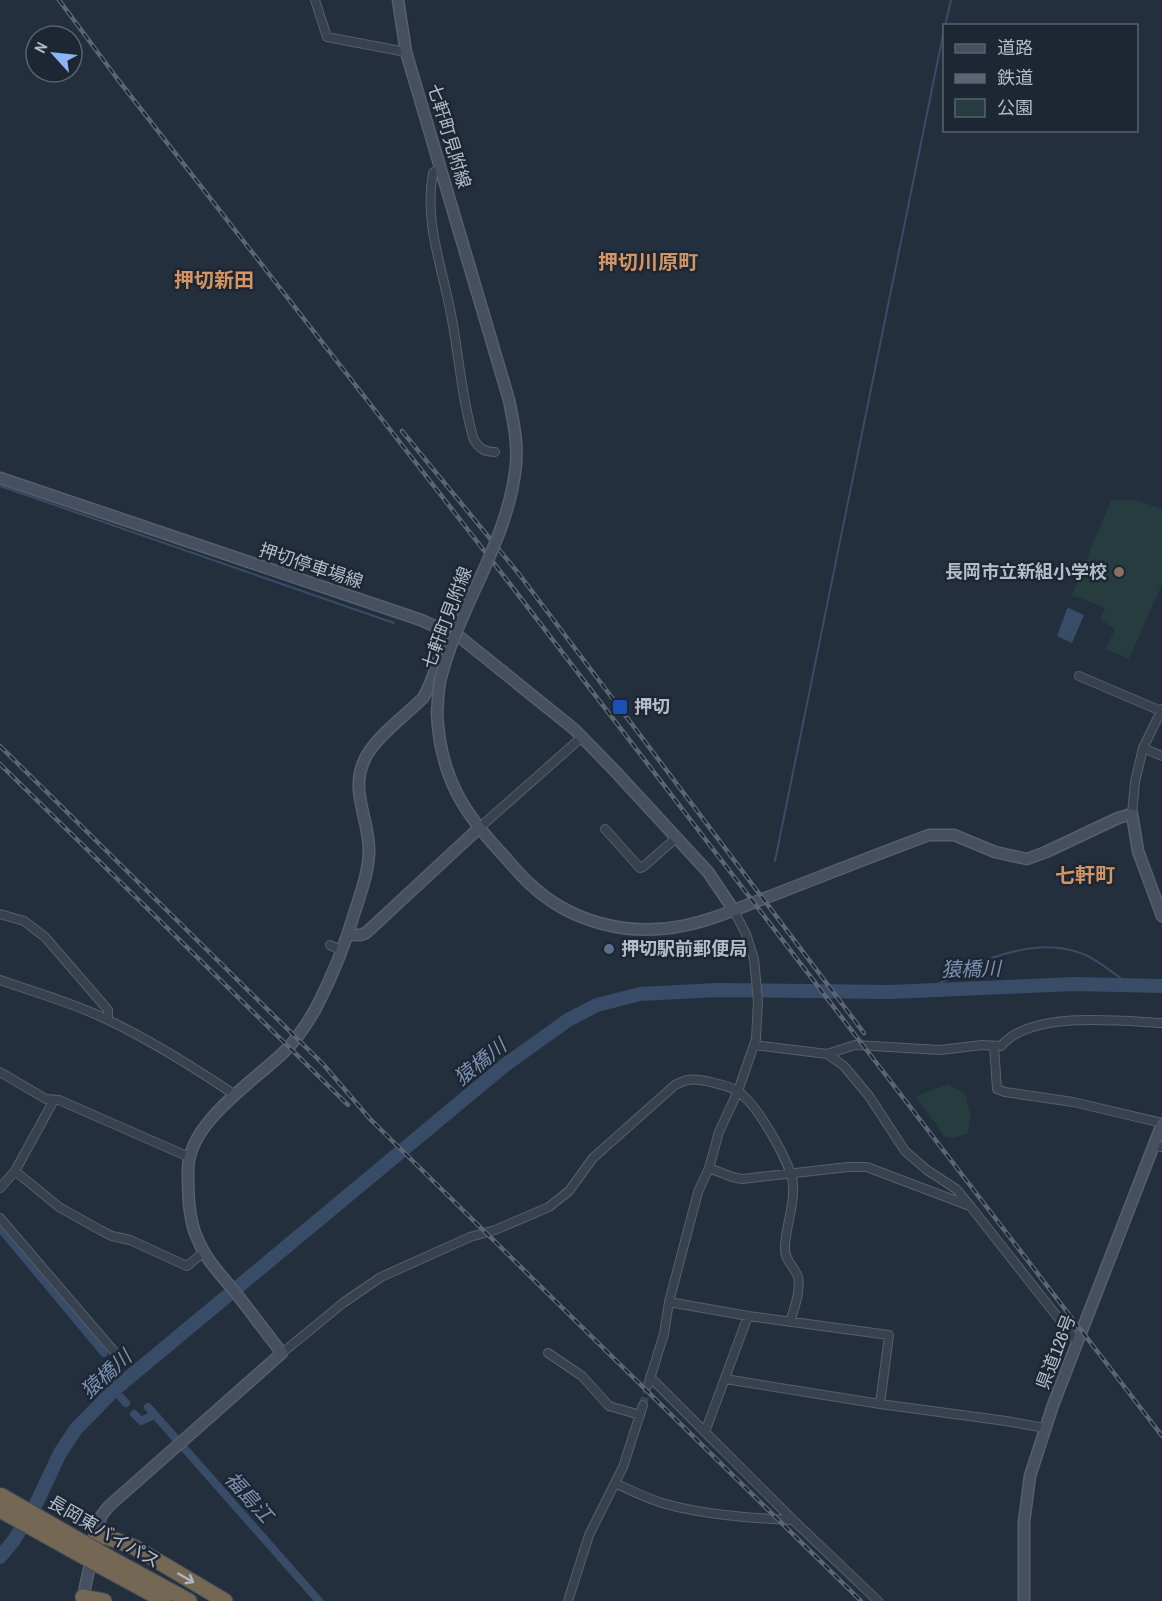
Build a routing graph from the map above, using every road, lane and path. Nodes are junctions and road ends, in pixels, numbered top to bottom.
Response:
1 (315, 0) edge
2 (398, 0) edge
3 (406, 52) junction
4 (441, 167) junction
5 (495, 452) dead end
6 (0, 478) edge
7 (444, 630) junction
8 (1078, 676) dead end
9 (1162, 710) edge
10 (582, 737) junction
11 (1143, 748) junction
12 (1162, 756) edge
13 (1132, 814) junction
14 (478, 829) junction
15 (605, 829) dead end
16 (676, 838) junction
17 (733, 909) junction
18 (0, 914) edge
19 (1162, 916) edge
20 (349, 935) junction
21 (330, 945) dead end
22 (342, 951) junction
23 (0, 980) edge
24 (108, 1020) junction
25 (1162, 1023) edge
26 (754, 1045) junction
27 (994, 1046) junction
28 (827, 1054) junction
29 (0, 1072) edge
30 (738, 1091) junction
31 (235, 1095) junction
32 (54, 1100) junction
33 (1162, 1124) edge
34 (1157, 1147) edge
35 (189, 1157) junction
36 (709, 1168) junction
37 (15, 1171) junction
38 (791, 1173) junction
39 (0, 1188) edge
40 (971, 1207) junction
41 (0, 1218) edge
42 (204, 1252) junction
43 (669, 1302) junction
44 (748, 1316) junction
45 (790, 1322) junction
46 (1078, 1343) junction
47 (282, 1353) junction
48 (548, 1353) dead end
49 (118, 1356) dead end
50 (725, 1379) junction
51 (879, 1404) junction
52 (643, 1405) tunnel mouth
53 (640, 1415) junction
54 (1045, 1428) junction
55 (705, 1432) junction
56 (615, 1483) junction
57 (0, 1495) edge
58 (0, 1510) edge
59 (793, 1520) junction
60 (96, 1536) junction
61 (108, 1564) junction
62 (83, 1599) edge
63 (104, 1601) edge
64 (166, 1601) edge
65 (189, 1601) edge
66 (225, 1601) edge
67 (568, 1601) edge
68 (878, 1601) edge
69 (1024, 1601) edge

1 - 3 street
2 - 3 main road, 七軒町見附線
3 - 4 main road, 七軒町見附線
4 - 5 street
4 - 14 main road, 七軒町見附線, bridge
6 - 7 main road, 押切停車場線
7 - 10 main road, 押切停車場線
7 - 20 main road
8 - 9 street
9 - 11 street
10 - 14 street
10 - 16 main road, 押切停車場線
11 - 12 street
11 - 13 street
13 - 17 main road, 七軒町見附線
13 - 19 main road
14 - 17 main road, 七軒町見附線
14 - 20 main road
15 - 16 street
16 - 17 main road, 押切停車場線
17 - 26 street
18 - 24 street
20 - 22 main road
21 - 22 street
22 - 31 main road
23 - 24 street
24 - 31 street
25 - 27 street
26 - 28 street
26 - 30 street
27 - 28 street
27 - 33 street
28 - 40 street
29 - 32 street
30 - 36 street
30 - 38 street
30 - 47 street
31 - 35 main road
32 - 35 street
32 - 37 street
33 - 34 main road, 県道126号
34 - 46 main road, 県道126号
35 - 42 main road
36 - 38 street
36 - 43 street
37 - 39 street
37 - 42 street
38 - 40 street
38 - 45 street
40 - 46 street
41 - 49 street
42 - 47 main road
43 - 44 street
43 - 55 street
44 - 45 street
44 - 50 street
45 - 51 street
46 - 54 main road, 県道126号
47 - 60 main road
48 - 53 street
50 - 51 street
50 - 55 street
51 - 54 street
52 - 53 street
53 - 56 street
54 - 69 main road, 県道126号
55 - 59 street
56 - 59 street
56 - 67 street
57 - 61 highway, 長岡東バイパス, bridge
58 - 61 highway, 長岡東バイパス, bridge
59 - 68 street
60 - 62 main road
60 -> 66 highway
61 - 64 highway, 長岡東バイパス
61 - 65 highway, 長岡東バイパス
62 - 63 highway

